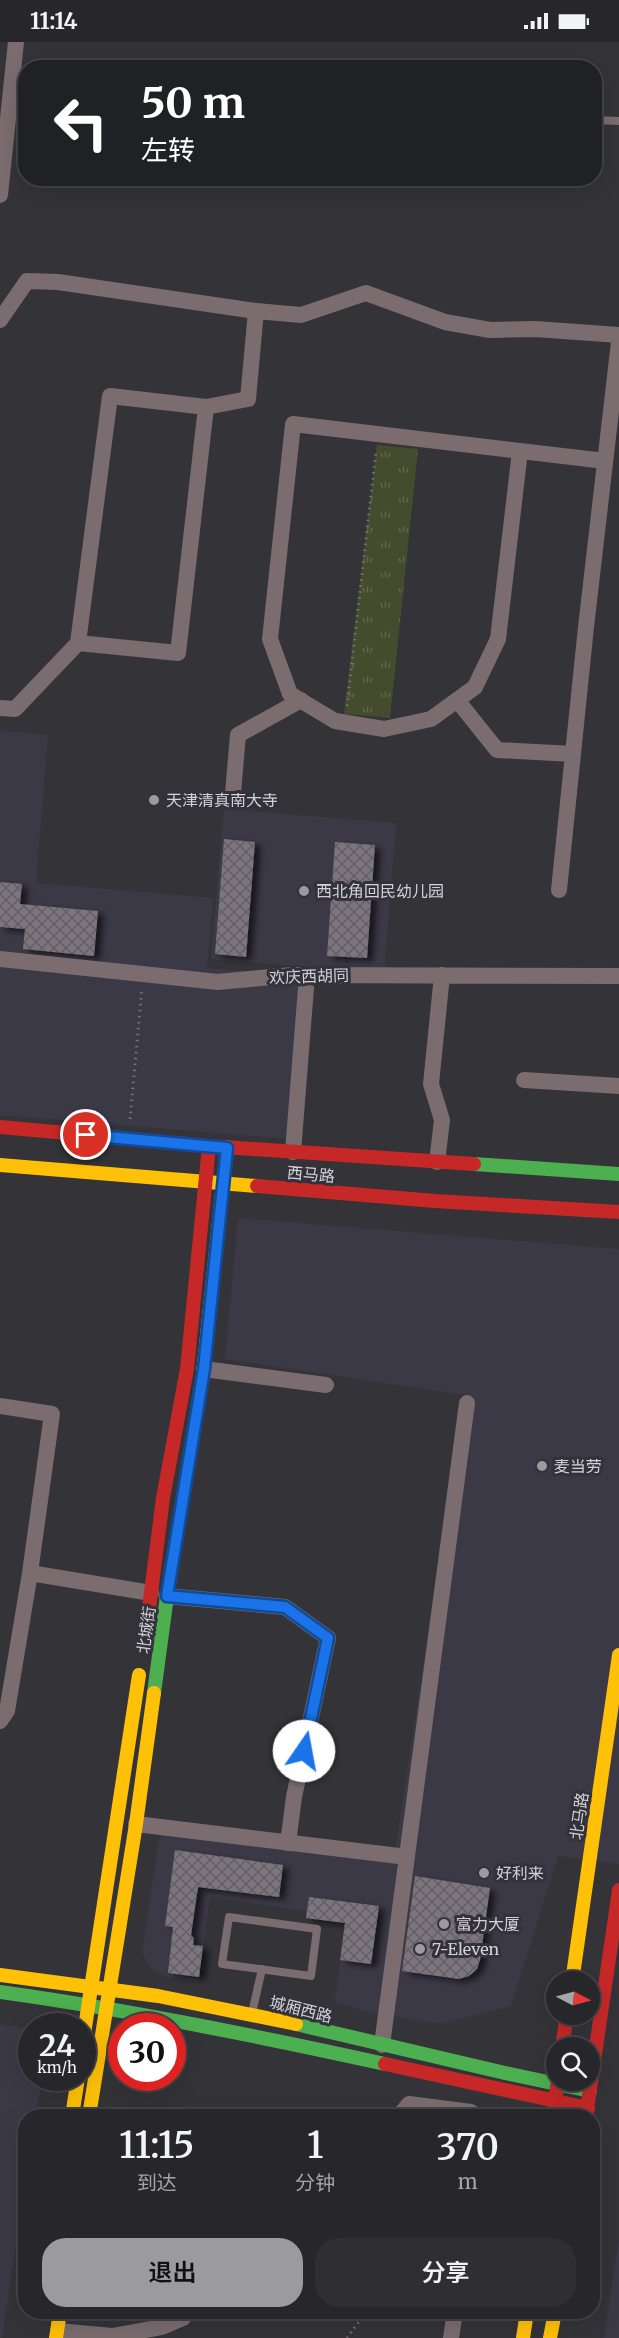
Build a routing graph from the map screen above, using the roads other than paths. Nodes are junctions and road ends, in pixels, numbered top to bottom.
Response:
1 (16, 42) edge
2 (602, 120) edge
3 (619, 121) edge
4 (0, 195) edge
5 (256, 310) junction
6 (0, 320) edge
7 (619, 335) edge
8 (619, 342) edge
9 (206, 407) junction
10 (520, 451) junction
11 (605, 462) junction
12 (78, 643) junction
13 (302, 700) junction
14 (458, 700) junction
15 (0, 708) edge
16 (573, 754) junction
17 (233, 793) dead end
18 (559, 890) dead end
19 (0, 959) edge
20 (307, 975) junction
21 (442, 975) junction
22 (619, 976) edge
23 (524, 1080) dead end
24 (619, 1086) edge
25 (0, 1127) edge
26 (209, 1146) junction
27 (227, 1148) junction
28 (293, 1152) junction
29 (437, 1162) junction
30 (0, 1165) edge
31 (619, 1174) edge
32 (206, 1182) junction
33 (224, 1183) junction
34 (619, 1212) edge
35 (204, 1369) junction
36 (326, 1385) dead end
37 (467, 1403) dead end
38 (0, 1406) edge
39 (30, 1573) junction
40 (159, 1595) junction
41 (148, 1616) dead end
42 (619, 1655) edge
43 (141, 1663) dead end
44 (0, 1721) edge
45 (136, 1824) junction
46 (288, 1843) junction
47 (407, 1857) junction
48 (619, 1890) edge
49 (617, 1913) edge
50 (262, 1969) junction
51 (574, 1971) edge
52 (0, 1975) edge
53 (92, 1986) junction
54 (111, 1988) junction
55 (0, 1992) edge
56 (89, 2004) junction
57 (107, 2007) junction
58 (88, 2013) edge
59 (252, 2014) junction
60 (247, 2034) junction
61 (599, 2037) edge
62 (382, 2045) junction
63 (546, 2080) edge
64 (76, 2091) edge
65 (557, 2091) edge
66 (591, 2091) edge
67 (73, 2109) edge
68 (90, 2109) edge
69 (405, 2109) edge
70 (448, 2109) edge
71 (554, 2109) edge
72 (588, 2109) edge
73 (59, 2319) edge
74 (181, 2319) edge
75 (454, 2319) edge
76 (526, 2319) edge
77 (554, 2319) edge
78 (57, 2334) edge
79 (112, 2337) edge
80 (451, 2338) edge
81 (523, 2338) edge
82 (550, 2338) edge

1 - 4 street
2 - 3 lane
5 - 6 street
5 - 7 street
5 - 9 street
8 - 11 street
9 - 12 street
9 - 12 street
10 - 11 street
10 - 13 street
10 - 14 street
11 - 16 street
12 - 15 street
13 - 14 street
13 - 17 street
14 - 16 street
16 - 18 street
19 - 20 street, 欢庆西胡同
20 - 21 street, 欢庆西胡同
20 - 28 street
21 - 22 street, 欢庆西胡同
21 - 29 street
23 - 24 street
25 - 26 street, 西马路
26 - 27 street, 西马路
26 - 32 street, 北城街
27 - 28 street, 西马路
27 - 33 street, 北城街
28 - 29 street, 西马路
29 - 31 street, 西马路
30 - 32 street, 西马路
32 - 33 street, 西马路
32 - 40 street, 北城街
33 - 34 street, 西马路
33 - 35 street, 北城街
35 - 36 street
35 - 40 street, 北城街
37 - 47 street
38 - 39 street
39 - 40 street
39 - 44 street
40 - 41 street, 北城街
40 - 45 street, 北城街
40 - 46 street
42 - 51 street, 北马路
43 - 53 street, 北城街
45 - 46 street
45 - 54 street, 北城街
46 - 47 street
47 - 62 street
48 - 49 street
49 - 61 street
50 - 50 lane
50 - 59 lane
52 - 53 street, 城厢西路
53 - 54 street, 城厢西路
53 - 56 street, 北城街
54 - 57 street, 北城街
54 - 59 street, 城厢西路
55 - 56 street
56 - 57 street
56 - 58 street, 北城街
57 - 60 street
57 - 68 street, 北城街
59 - 60 lane
59 - 62 street, 城厢西路
60 - 71 street
62 - 63 street, 城厢西路
64 - 67 street
65 - 71 street
66 - 72 street
69 - 70 street
73 - 78 street
74 - 79 street
75 - 80 street
76 - 81 street
77 - 82 street
78 - 79 street

